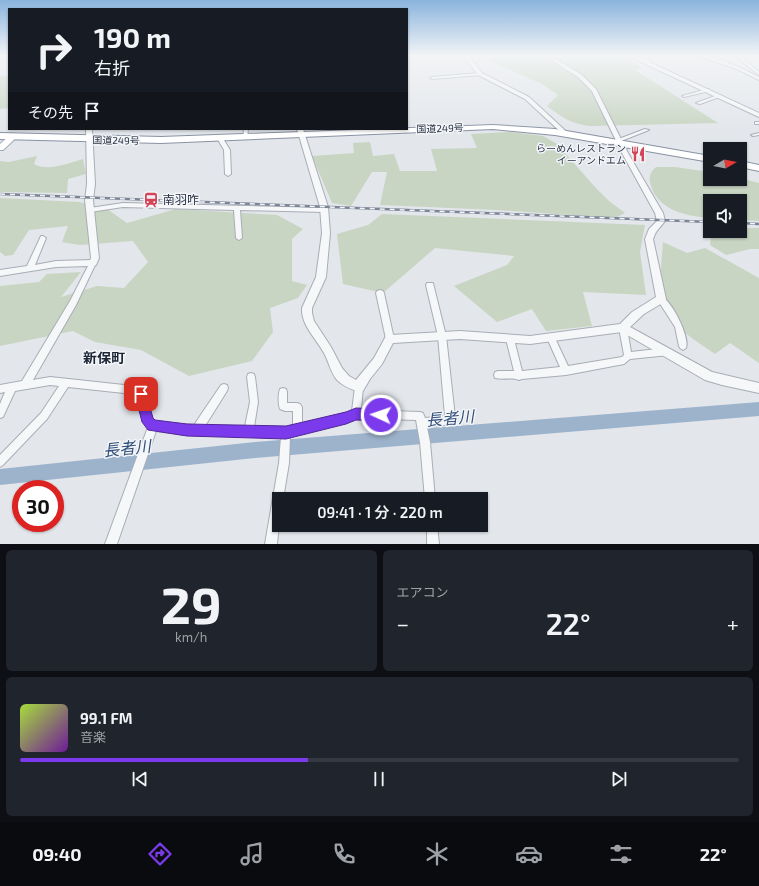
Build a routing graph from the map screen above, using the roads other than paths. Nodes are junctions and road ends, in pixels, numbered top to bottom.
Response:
1 (493, 80) edge
2 (584, 80) edge
3 (686, 80) edge
4 (707, 90) junction
5 (684, 96) dead end
6 (720, 96) junction
7 (698, 103) dead end
8 (759, 115) edge
9 (89, 130) edge
10 (391, 130) edge
11 (408, 130) edge
12 (647, 130) dead end
13 (300, 131) edge
14 (357, 131) edge
15 (246, 133) edge
16 (567, 135) junction
17 (0, 136) edge
18 (13, 137) junction
19 (220, 138) junction
20 (89, 139) junction
21 (620, 142) junction
22 (0, 148) edge
23 (703, 158) edge
24 (747, 165) edge
25 (759, 168) edge
26 (228, 174) dead end
27 (237, 208) junction
28 (90, 210) junction
29 (324, 210) junction
30 (43, 238) dead end
31 (239, 238) dead end
32 (93, 263) junction
33 (30, 268) junction
34 (0, 273) edge
35 (430, 285) dead end
36 (380, 293) dead end
37 (661, 299) junction
38 (623, 328) junction
39 (442, 336) junction
40 (551, 338) junction
41 (390, 339) junction
42 (510, 339) junction
43 (683, 346) dead end
44 (666, 352) junction
45 (628, 356) junction
46 (566, 371) junction
47 (498, 375) dead end
48 (519, 376) junction
49 (251, 377) dead end
50 (66, 383) junction
51 (25, 385) junction
52 (12, 387) junction
53 (359, 387) junction
54 (224, 388) dead end
55 (759, 388) edge
56 (0, 389) edge
57 (283, 392) dead end
58 (0, 414) edge
59 (356, 414) junction
60 (153, 426) junction
61 (422, 426) junction
62 (298, 429) junction
63 (198, 430) junction
64 (249, 431) junction
65 (286, 436) junction
66 (0, 462) edge
67 (429, 492) edge
68 (432, 532) edge
69 (111, 544) edge
70 (271, 544) edge
71 (433, 544) edge

1 - 16 street
2 - 21 street
3 - 4 street
4 - 5 street
4 - 6 street
6 - 7 street
6 - 8 street
9 - 20 street
10 - 14 highway, 国道249号
11 - 16 highway, 国道249号
12 - 21 street
13 - 14 highway, 国道249号
13 - 15 highway, 国道249号
13 - 29 street
15 - 19 highway, 国道249号
16 - 21 highway, 国道249号
17 - 18 highway, 国道249号
18 - 20 highway, 国道249号
18 - 22 main road
19 - 20 highway, 国道249号
19 - 26 street
20 - 28 street
21 - 23 highway, 国道249号
21 - 37 street
24 - 25 highway
27 - 28 street
27 - 29 street
27 - 31 street
28 - 32 street
29 - 53 street
30 - 33 street
32 - 33 street
32 - 51 street
33 - 34 street
35 - 39 street
36 - 41 street
37 - 38 street
37 - 43 street
38 - 40 street
38 - 44 street
38 - 45 street
39 - 41 street
39 - 42 street
39 - 61 street
40 - 42 street
40 - 46 street
41 - 53 street
42 - 48 street
44 - 45 street
44 - 55 street
45 - 46 street
46 - 48 street
47 - 48 street
49 - 64 street
50 - 51 street
50 - 60 street
50 - 66 street
51 - 52 street
52 - 56 street
52 - 58 street
53 - 59 street
54 - 63 street
57 - 62 street
59 - 61 street
59 - 62 street
60 - 63 street
60 - 69 street
61 - 67 street
62 - 65 street
63 - 64 street
64 - 65 street
65 - 70 street
68 - 71 street

